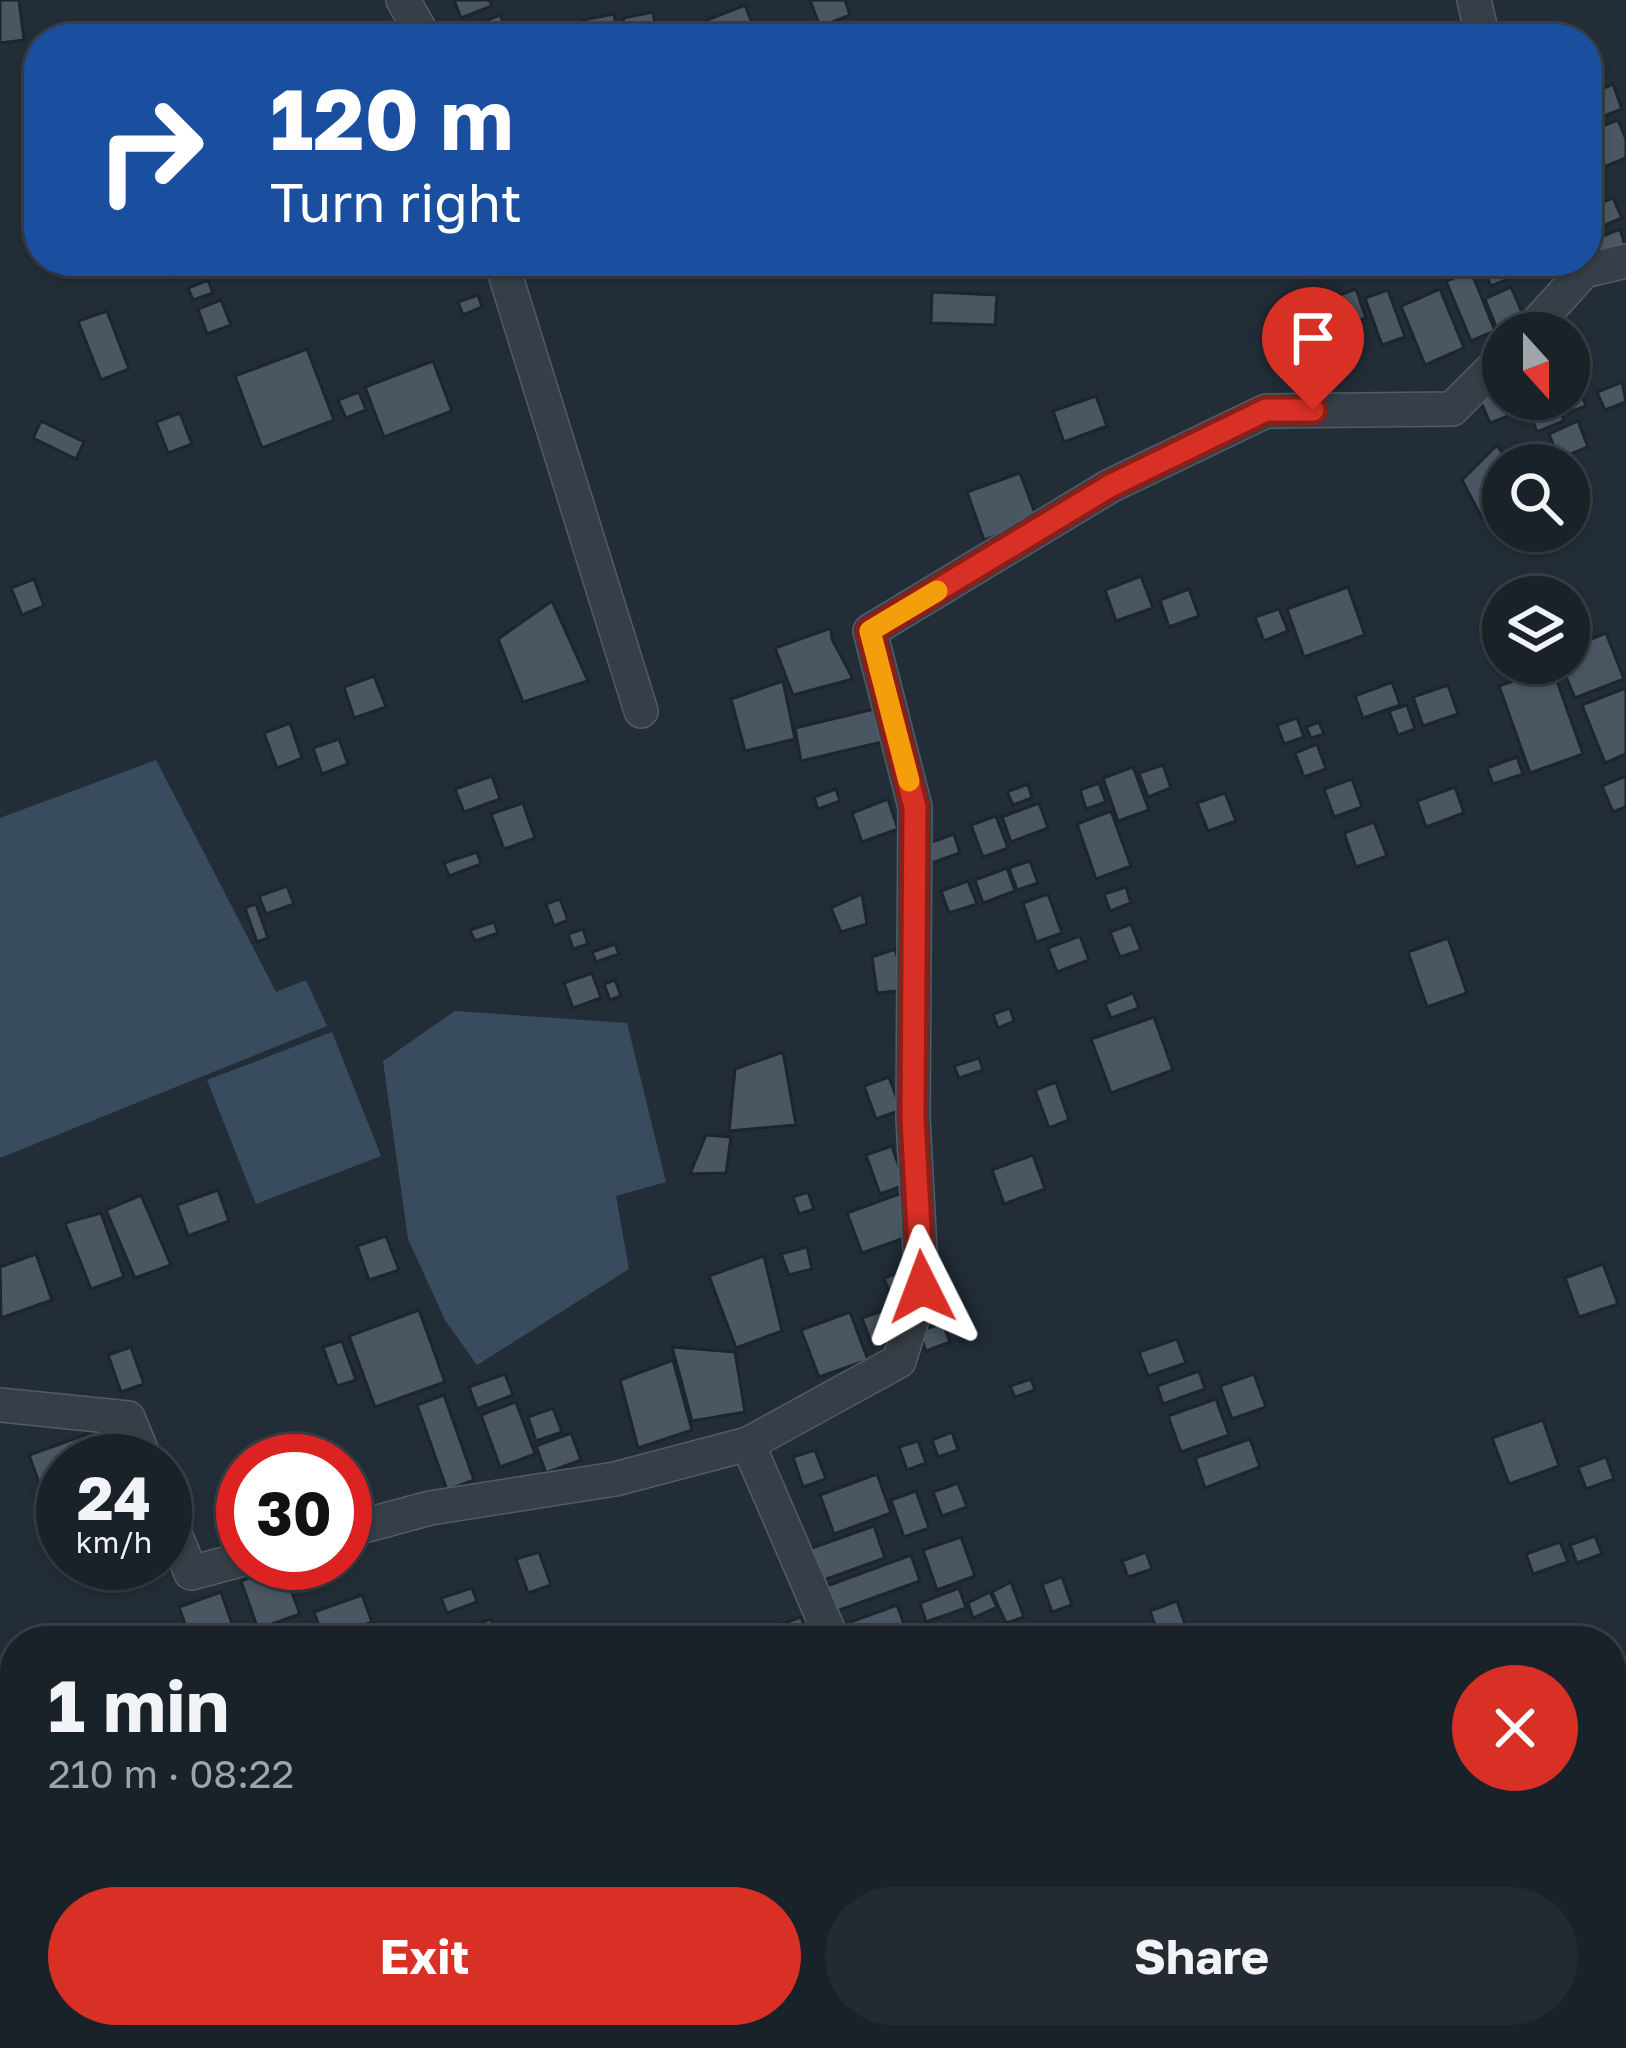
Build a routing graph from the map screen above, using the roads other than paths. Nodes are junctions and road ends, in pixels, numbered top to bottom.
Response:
1 (506, 276) edge
2 (1553, 276) edge
3 (1580, 276) edge
4 (1560, 298) junction
5 (1547, 312) edge
6 (1482, 379) edge
7 (641, 711) dead end
8 (0, 1405) edge
9 (135, 1434) edge
10 (748, 1444) junction
11 (372, 1524) edge
12 (827, 1626) edge

1 - 7 street
2 - 4 street
3 - 4 street
4 - 5 street
6 - 10 street
8 - 9 street
10 - 11 street
10 - 12 street

